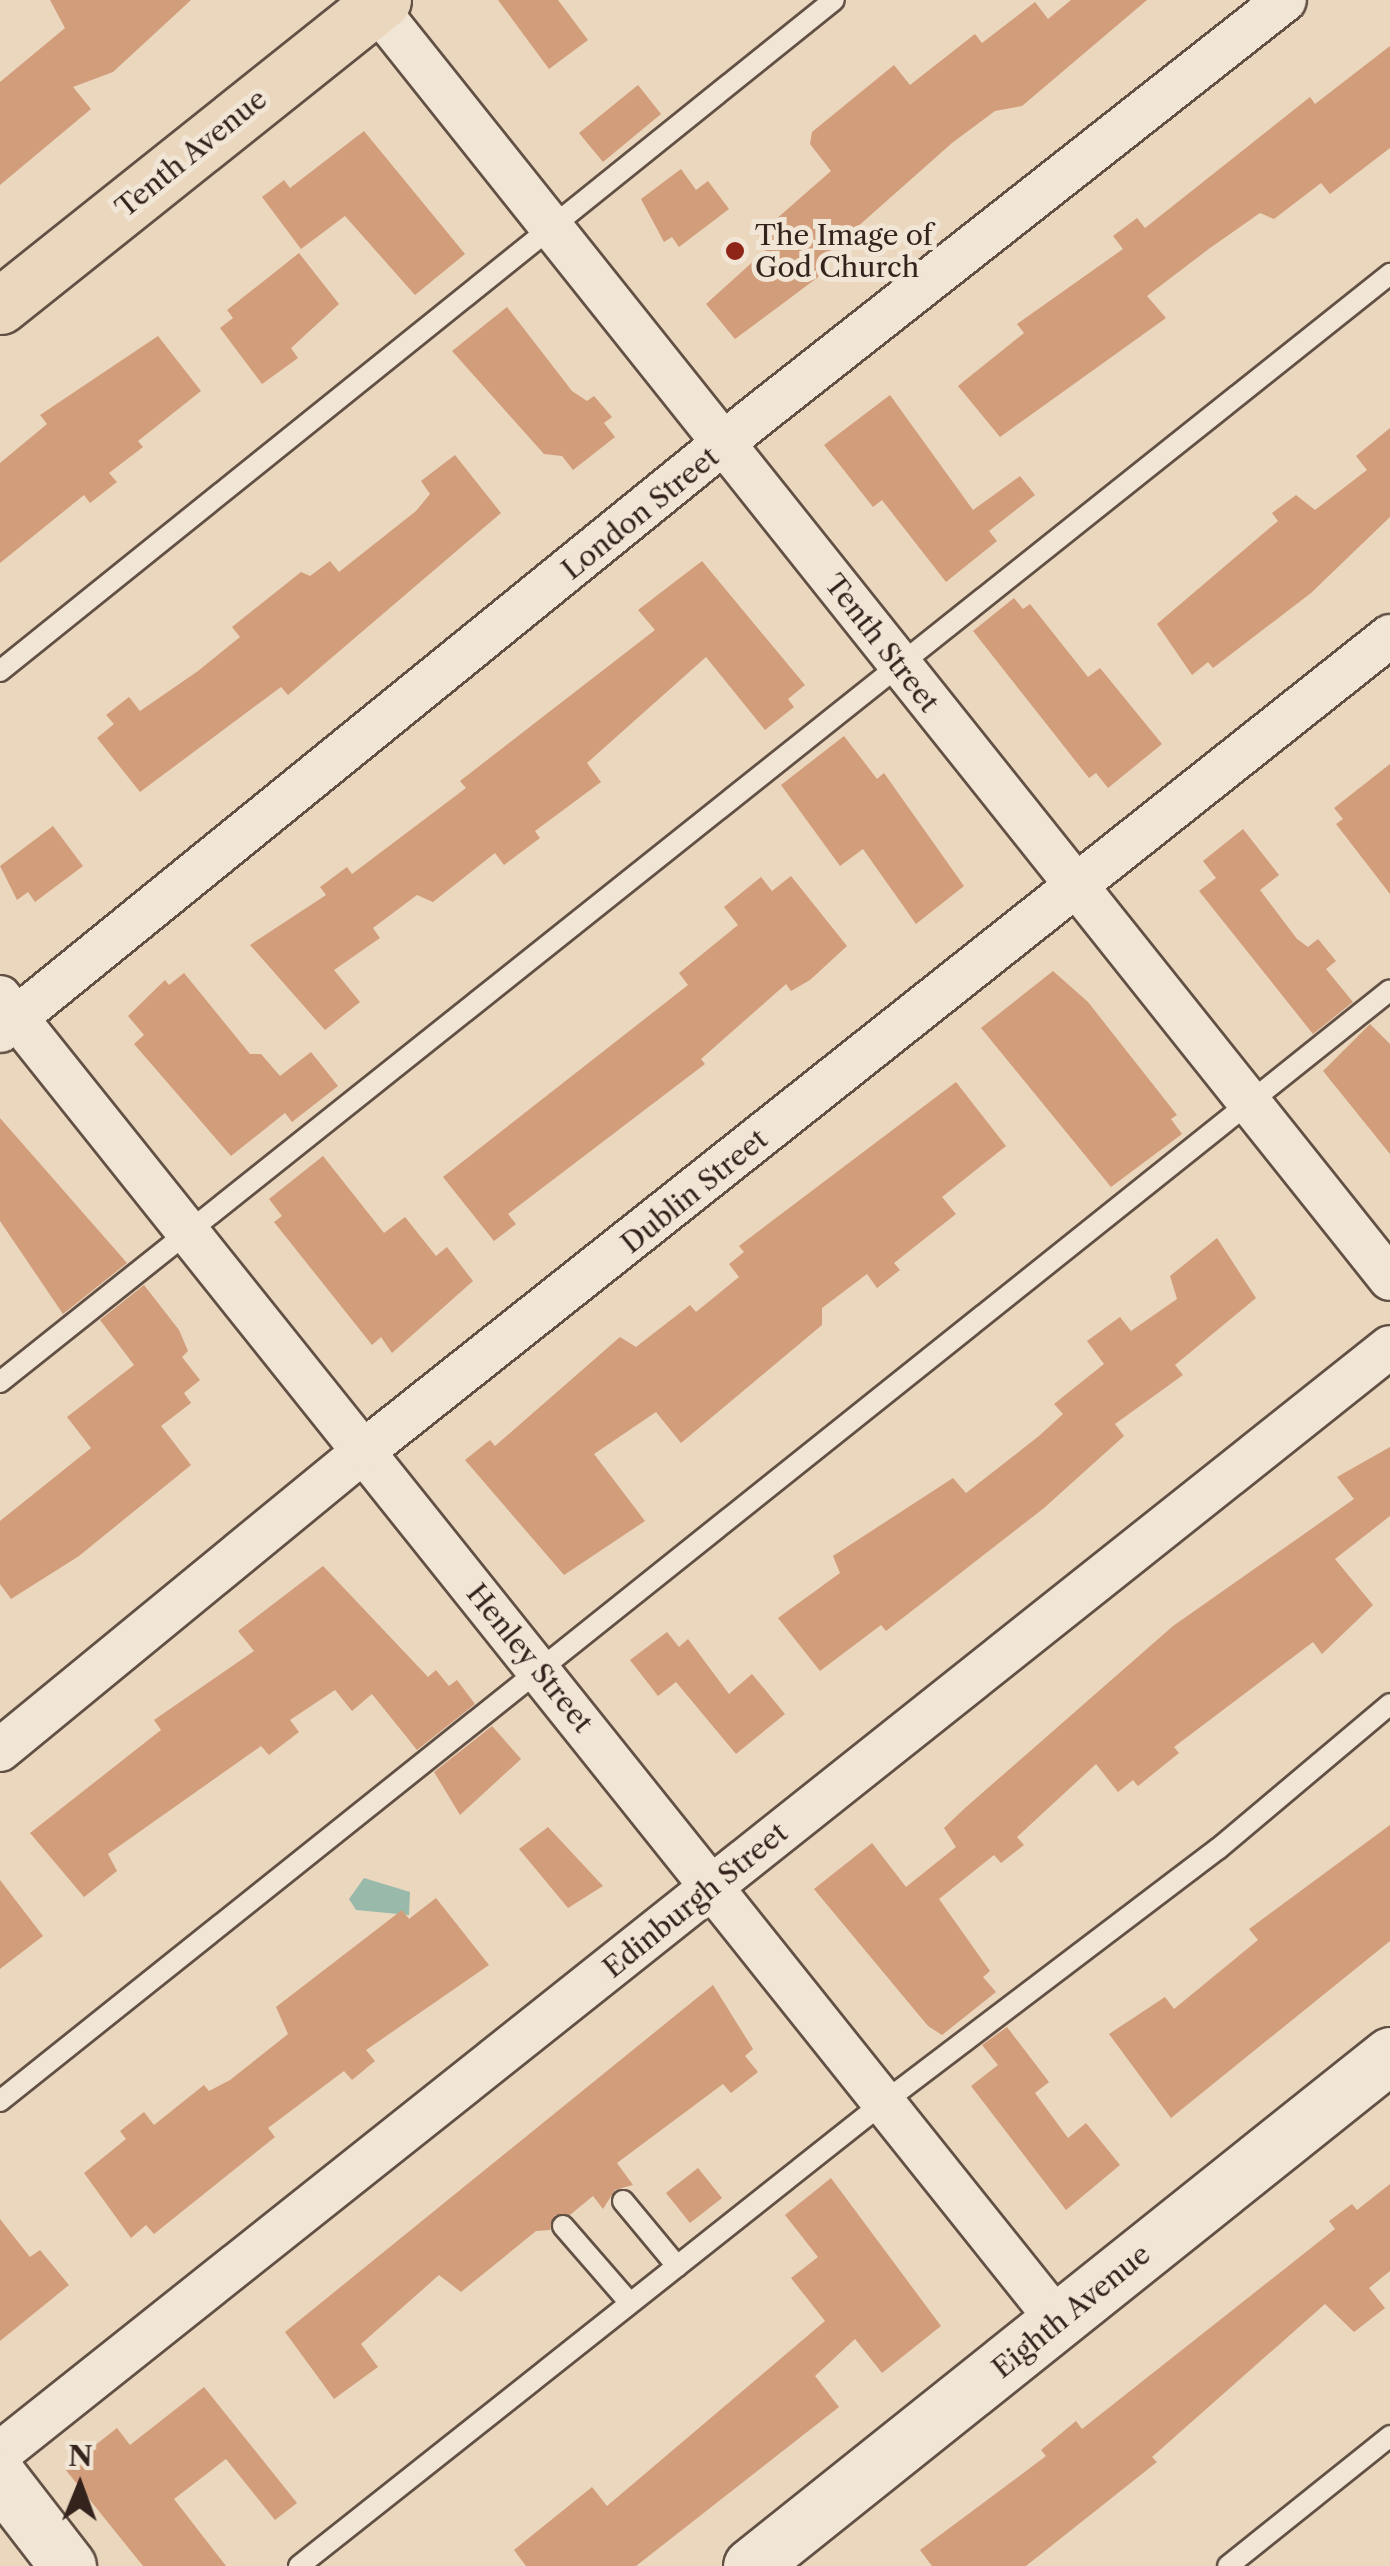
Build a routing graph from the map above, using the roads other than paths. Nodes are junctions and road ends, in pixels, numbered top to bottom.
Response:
1 (834, 0) edge
2 (1285, 0) edge
3 (379, 3) edge
4 (549, 223) junction
5 (1390, 274) edge
6 (0, 306) edge
7 (725, 444) junction
8 (1390, 636) edge
9 (897, 660) junction
10 (0, 671) edge
11 (1077, 886) junction
12 (1390, 990) edge
13 (6, 1015) edge
14 (1249, 1100) junction
15 (189, 1231) junction
16 (1390, 1279) edge
17 (1390, 1347) edge
18 (0, 1382) edge
19 (364, 1450) junction
20 (542, 1671) junction
21 (1390, 1704) edge
22 (0, 1750) edge
23 (711, 1886) junction
24 (1390, 2055) edge
25 (0, 2100) edge
26 (883, 2102) junction
27 (623, 2202) dead end
28 (563, 2226) dead end
29 (677, 2266) junction
30 (630, 2303) junction
31 (1058, 2321) junction
32 (1390, 2436) edge
33 (0, 2453) edge
34 (0, 2478) edge
35 (68, 2566) edge
36 (300, 2566) edge
37 (751, 2566) edge
38 (1228, 2566) edge

1 - 4 lane
2 - 7 street, London Street
3 - 4 street, Tenth Street
3 - 6 main road, Tenth Avenue
4 - 7 street, Tenth Street
4 - 10 lane
5 - 9 lane
7 - 9 street, Tenth Street
7 - 13 street, London Street
8 - 11 street, Dublin Street
9 - 11 street, Tenth Street
9 - 15 lane
11 - 14 street, Tenth Street
11 - 19 street, Dublin Street
12 - 14 lane
13 - 15 street, Henley Street
14 - 16 street, Tenth Street
14 - 20 lane
15 - 18 lane
15 - 19 street, Henley Street
17 - 23 street, Edinburgh Street
19 - 20 street, Henley Street
19 - 22 street, Dublin Street
20 - 23 street, Henley Street
20 - 25 lane
21 - 26 lane
23 - 26 street, Henley Street
23 - 33 street, Edinburgh Street
24 - 31 street, Eighth Avenue
26 - 29 lane
26 - 31 street, Henley Street
27 - 29 lane
28 - 30 lane
29 - 30 lane
30 - 36 lane
31 - 37 street, Eighth Avenue
32 - 38 lane
34 - 35 street

